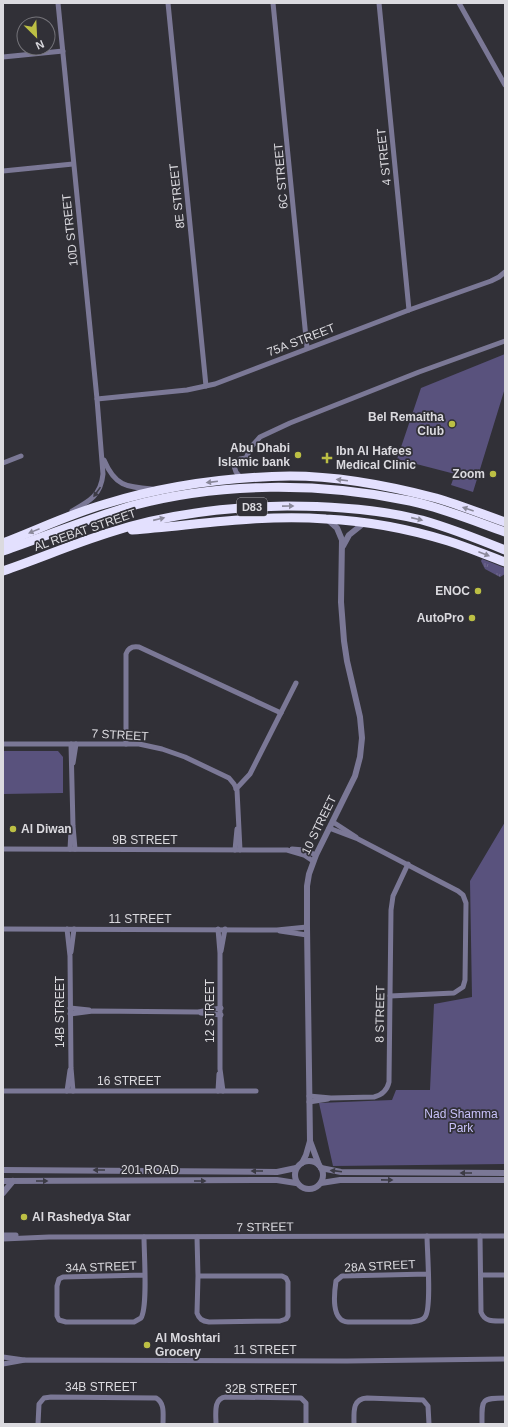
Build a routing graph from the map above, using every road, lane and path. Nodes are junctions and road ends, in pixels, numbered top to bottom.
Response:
1 (58, 3) edge
2 (168, 3) edge
3 (274, 3) edge
4 (379, 3) edge
5 (459, 3) edge
6 (63, 52) junction
7 (3, 57) edge
8 (505, 85) edge
9 (73, 164) junction
10 (3, 171) edge
11 (505, 272) edge
12 (409, 310) junction
13 (505, 341) edge
14 (307, 348) junction
15 (206, 386) junction
16 (97, 399) junction
17 (102, 455) junction
18 (21, 456) dead end
19 (3, 463) edge
20 (242, 479) junction
21 (160, 490) junction
22 (326, 519) junction
23 (505, 522) edge
24 (364, 523) junction
25 (49, 524) junction
26 (505, 532) edge
27 (107, 533) junction
28 (3, 543) edge
29 (342, 547) junction
30 (505, 550) edge
31 (3, 551) edge
32 (505, 562) edge
33 (3, 571) edge
34 (296, 683) dead end
35 (281, 713) junction
36 (3, 744) edge
37 (74, 744) junction
38 (126, 744) junction
39 (250, 774) junction
40 (233, 782) junction
41 (236, 789) junction
42 (332, 822) junction
43 (329, 828) junction
44 (358, 839) junction
45 (3, 849) edge
46 (72, 849) junction
47 (238, 850) junction
48 (287, 850) junction
49 (316, 855) junction
50 (313, 861) junction
51 (410, 865) junction
52 (307, 927) junction
53 (3, 929) edge
54 (67, 929) junction
55 (74, 929) junction
56 (218, 929) junction
57 (225, 929) junction
58 (277, 930) junction
59 (307, 934) junction
60 (220, 954) junction
61 (70, 956) junction
62 (390, 994) junction
63 (220, 1008) junction
64 (70, 1011) junction
65 (198, 1012) junction
66 (220, 1015) junction
67 (3, 1091) edge
68 (70, 1091) junction
69 (220, 1091) junction
70 (256, 1092) dead end
71 (309, 1099) junction
72 (310, 1141) junction
73 (302, 1163) junction
74 (320, 1166) junction
75 (296, 1168) junction
76 (3, 1170) edge
77 (505, 1173) edge
78 (505, 1180) edge
79 (3, 1181) edge
80 (13, 1181) junction
81 (296, 1183) junction
82 (321, 1183) junction
83 (3, 1193) edge
84 (3, 1235) edge
85 (427, 1236) junction
86 (480, 1236) junction
87 (505, 1236) edge
88 (25, 1237) junction
89 (144, 1237) junction
90 (197, 1237) junction
91 (3, 1239) edge
92 (428, 1274) junction
93 (481, 1275) junction
94 (505, 1275) edge
95 (144, 1276) junction
96 (198, 1276) junction
97 (505, 1321) edge
98 (3, 1357) edge
99 (505, 1358) edge
100 (25, 1360) junction
101 (3, 1364) edge
102 (505, 1398) edge
103 (38, 1424) edge
104 (163, 1424) edge
105 (216, 1424) edge
106 (306, 1424) edge
107 (354, 1424) edge
108 (429, 1424) edge
109 (482, 1424) edge

1 - 6 street, 10D STREET
2 - 15 street, 8E STREET
3 - 14 street, 6C STREET
4 - 12 street, 4 STREET
5 - 8 street
6 - 7 street
6 - 9 street, 10D STREET
9 - 10 street
9 - 16 street, 10D STREET
11 - 12 street, 75A STREET
12 - 14 street, 75A STREET
13 - 20 street
14 - 15 street, 75A STREET
15 - 16 street, 75A STREET
16 - 17 street, 10D STREET
17 - 21 street, 10D STREET
17 -> 25 street, 10D STREET
18 - 19 street
20 -> 21 highway
23 -> 20 highway
21 - 25 highway
22 - 24 highway
22 - 27 highway
22 - 29 street, 10 STREET
24 - 29 street
24 -> 32 highway
25 -> 28 highway
26 - 31 highway, AL REBAT STREET / D83
27 -> 30 highway, AL REBAT STREET / D83
27 - 33 highway, AL REBAT STREET / D83
29 - 42 street, 10 STREET
34 - 35 street
35 - 38 street
35 - 39 street
36 - 37 street, 7 STREET
37 - 38 street, 7 STREET
37 - 46 street
38 - 40 street, 7 STREET
39 - 40 street
39 - 41 street
40 - 41 street
41 - 47 street
42 - 43 street, 10 STREET
42 - 44 street
43 - 44 street
43 - 49 street, 10 STREET
44 - 51 street
45 - 46 street, 9B STREET
46 - 47 street, 9B STREET
47 - 48 street, 9B STREET
48 - 49 street, 9B STREET
48 - 50 street, 9B STREET
49 - 50 street, 10 STREET
50 - 52 street, 10 STREET
51 - 62 street, 8 STREET
51 - 62 street
52 - 58 street, 11 STREET
52 - 59 street, 10 STREET
53 - 54 street, 11 STREET
54 - 55 street, 11 STREET
54 - 61 street, 14B STREET
55 - 56 street, 11 STREET
55 - 61 street, 14B STREET
56 - 57 street, 11 STREET
56 - 60 street, 12 STREET
57 - 58 street, 11 STREET
57 - 60 street, 12 STREET
58 - 59 street, 11 STREET
59 - 71 street, 10 STREET
60 - 63 street, 12 STREET
61 - 64 street, 14B STREET
62 - 71 street, 8 STREET
63 - 65 street
63 - 66 street, 12 STREET
64 - 65 street
64 - 68 street, 14B STREET
65 - 66 street
66 - 69 street, 12 STREET
67 - 68 street, 16 STREET
68 - 69 street, 16 STREET
69 - 70 street, 16 STREET
71 - 72 street, 10 STREET
72 - 73 street, 10 STREET
72 - 74 street, 10 STREET
73 - 74 street
73 - 75 street
77 -> 74 street
74 - 82 street
75 -> 76 street, 201 ROAD
75 - 81 street
82 -> 78 street
79 - 80 street, 201 ROAD
80 -> 81 street, 201 ROAD
80 - 83 street
81 - 82 street
84 - 88 street, 7 STREET
85 - 86 street, 7 STREET
85 - 90 street, 7 STREET
85 - 92 street, 28A STREET
86 - 87 street, 7 STREET
86 - 93 street
88 - 89 street, 7 STREET
88 - 91 street, 7 STREET
89 - 90 street, 7 STREET
89 - 95 street, 34A STREET
90 - 96 street
92 - 92 street, 28A STREET
93 - 94 street
93 - 97 street
95 - 95 street, 34A STREET
96 - 96 street
98 - 100 street, 11 STREET
99 - 100 street, 11 STREET
100 - 101 street, 11 STREET
102 - 109 street
103 - 104 street, 34B STREET
105 - 106 street, 32B STREET
107 - 108 street

